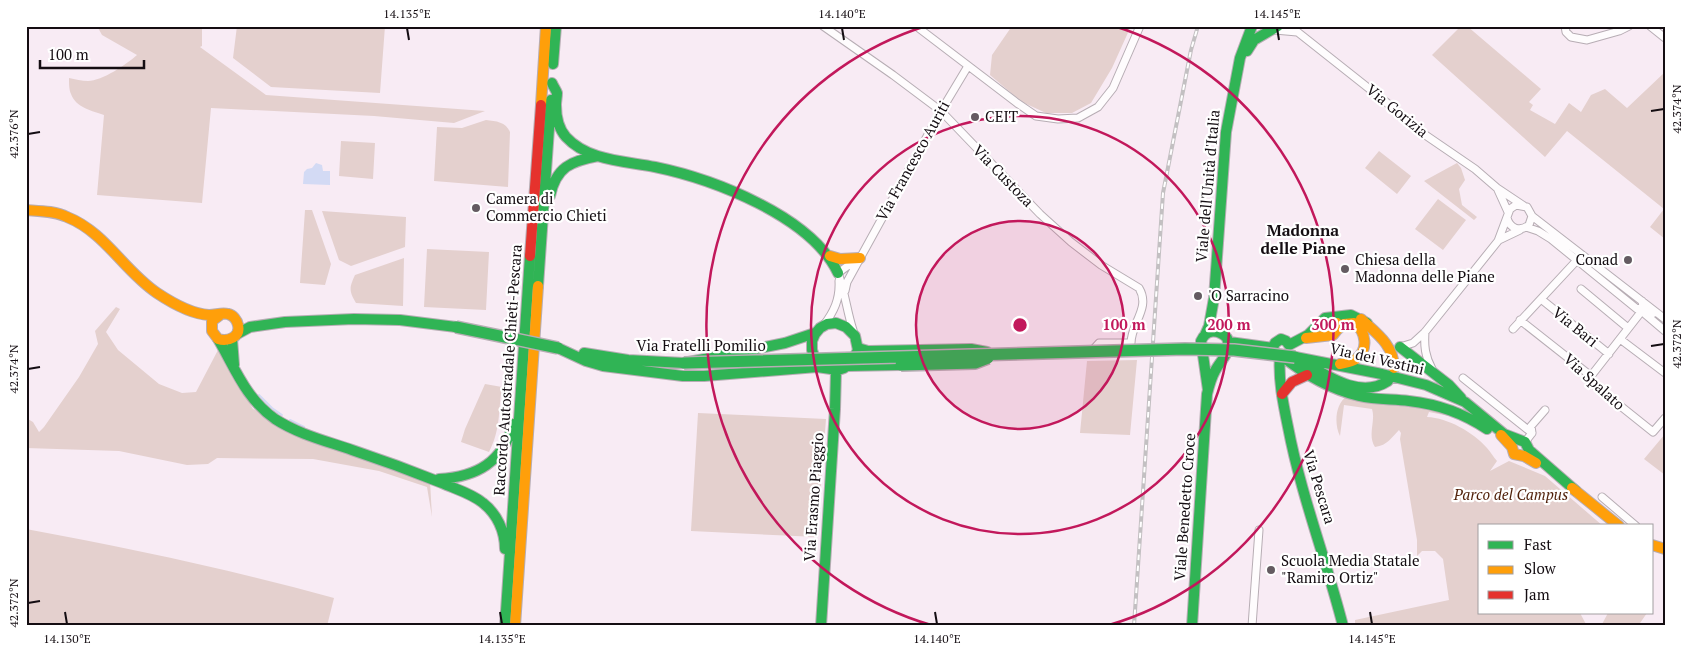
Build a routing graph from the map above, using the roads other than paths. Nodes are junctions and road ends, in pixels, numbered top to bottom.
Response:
1 (546, 26) edge
2 (556, 26) edge
3 (823, 26) edge
4 (916, 26) edge
5 (1140, 26) edge
6 (1252, 26) edge
7 (1290, 26) edge
8 (1565, 26) edge
9 (1650, 26) edge
10 (1628, 27) edge
11 (1269, 29) edge
12 (1298, 32) junction
13 (1665, 38) edge
14 (968, 66) junction
15 (1237, 78) junction
16 (552, 83) junction
17 (941, 111) junction
18 (598, 156) junction
19 (1497, 188) junction
20 (1524, 206) junction
21 (26, 210) edge
22 (1508, 215) junction
23 (1532, 216) junction
24 (542, 219) junction
25 (1524, 228) junction
26 (1498, 240) junction
27 (830, 256) junction
28 (1580, 257) junction
29 (860, 258) junction
30 (838, 273) junction
31 (1581, 289) dead end
32 (845, 291) junction
33 (1214, 298) junction
34 (1541, 299) junction
35 (1642, 301) junction
36 (188, 309) junction
37 (1641, 312) junction
38 (220, 315) junction
39 (234, 318) junction
40 (1332, 318) junction
41 (1361, 319) junction
42 (1665, 319) edge
43 (1520, 320) junction
44 (285, 322) junction
45 (1320, 322) junction
46 (1628, 328) junction
47 (819, 329) junction
48 (1513, 329) dead end
49 (1337, 330) junction
50 (1665, 331) edge
51 (1425, 332) junction
52 (1205, 335) junction
53 (1324, 335) junction
54 (235, 336) junction
55 (215, 337) junction
56 (1302, 339) junction
57 (1620, 339) junction
58 (857, 342) junction
59 (1229, 342) junction
60 (1400, 347) junction
61 (558, 348) junction
62 (1278, 353) junction
63 (998, 354) junction
64 (1609, 354) junction
65 (1203, 356) junction
66 (1295, 357) junction
67 (1220, 360) junction
68 (684, 363) junction
69 (1333, 365) junction
70 (845, 366) junction
71 (822, 367) junction
72 (235, 368) junction
73 (1394, 368) dead end
74 (1433, 372) junction
75 (1665, 373) edge
76 (1307, 375) junction
77 (1591, 376) junction
78 (1464, 378) dead end
79 (1388, 382) dead end
80 (1208, 390) junction
81 (1282, 394) junction
82 (521, 397) junction
83 (1466, 403) junction
84 (1545, 410) dead end
85 (1665, 418) edge
86 (1518, 442) junction
87 (432, 478) junction
88 (1602, 497) dead end
89 (1617, 519) edge
90 (1631, 524) edge
91 (1259, 530) dead end
92 (507, 601) junction
93 (505, 626) edge
94 (515, 626) edge
95 (821, 626) edge
96 (1192, 626) edge
97 (1252, 626) edge
98 (1343, 626) edge

1 - 82 main road, Raccordo Autostradale Chieti-Pescara
2 - 16 main road, Raccordo Autostradale Chieti-Pescara
3 - 17 street, Via Custoza
4 - 14 street
5 - 14 street
6 - 15 main road, Viale dell'Unità d'Italia
7 - 12 street, Via Gorizia
8 - 10 street
9 - 13 street
11 - 12 street
11 - 15 main road, Viale dell'Unità d'Italia
12 - 19 street, Via Gorizia
14 - 17 street, Via Francesco Auriti
15 - 33 main road, Viale dell'Unità d'Italia
16 - 18 main road
16 - 24 main road, Raccordo Autostradale Chieti-Pescara
17 - 29 street, Via Francesco Auriti
17 - 70 street, Via Custoza
18 - 24 main road
18 - 27 main road
19 - 20 street, Via Gorizia
19 - 22 street, Via Gorizia
20 - 22 street
20 - 23 street
21 - 36 main road
22 - 25 street
22 - 26 street
23 - 25 street
23 - 28 street
24 - 94 main road, Raccordo Autostradale Chieti-Pescara
25 - 26 street
25 - 28 street
26 - 51 street
27 - 29 main road
27 - 30 main road
28 - 34 street
28 - 35 street
28 - 37 street
29 - 30 street, Via Francesco Auriti
29 - 32 street, Via Francesco Auriti
30 - 32 street
30 - 47 street
31 - 46 street
32 - 58 street
33 - 52 main road, Viale dell'Unità d'Italia
33 - 59 main road, Viale dell'Unità d'Italia
34 - 43 street
34 - 64 street, Via Bari
35 - 37 street
35 - 42 street
36 - 38 main road
36 - 55 main road
37 - 42 street
37 - 46 street
37 - 50 street
38 - 39 main road
38 - 55 main road
39 - 44 main road, Via Fratelli Pomilio
39 - 54 main road
40 - 41 main road, Via dei Vestini
40 - 45 main road
40 - 49 main road
41 - 60 main road, Via dei Vestini
41 - 73 main road
43 - 48 street
43 - 77 street, Via Spalato
44 - 54 main road, Via Fratelli Pomilio
44 - 61 main road, Via Fratelli Pomilio, bridge
45 - 53 main road
45 - 56 main road, Via dei Vestini
46 - 57 street
47 - 58 main road
47 - 68 main road, bridge
47 - 71 main road
49 - 53 main road
49 - 69 main road
51 - 60 street
51 - 74 street
52 - 59 main road
52 - 65 main road
53 - 56 main road, Via dei Vestini
54 - 55 main road
54 - 72 main road
55 - 72 main road
56 - 62 main road, Via dei Vestini
57 - 64 street
57 - 75 street
58 - 63 main road, bridge
58 - 70 main road
59 - 62 main road
59 - 67 main road
60 - 74 main road, Via dei Vestini
61 - 68 main road, Via Fratelli Pomilio
61 - 71 main road
62 - 76 main road
62 - 81 main road, Via Pescara
63 - 66 main road, Via Fratelli Pomilio, bridge
63 - 68 main road, Via Fratelli Pomilio, bridge
63 - 70 main road, bridge
64 - 77 street
65 - 67 main road
65 - 80 main road
66 - 69 main road, Via dei Vestini
66 - 79 main road
67 - 80 main road
69 - 83 main road, Via dei Vestini
70 - 71 main road
70 - 95 main road, Via Erasmo Piaggio
72 - 87 main road
74 - 83 main road, Via dei Vestini
76 - 81 main road
76 - 86 main road
77 - 85 street, Via Spalato
78 - 86 street
80 - 96 main road, Viale Benedetto Croce
81 - 98 main road, Via Pescara
82 - 87 main road
82 - 92 main road, Raccordo Autostradale Chieti-Pescara
83 - 86 main road, Via dei Vestini
84 - 86 street
86 - 89 main road, Via dei Vestini
87 - 92 main road
88 - 89 street
89 - 90 street
91 - 97 street
92 - 93 main road, Raccordo Autostradale Chieti-Pescara

